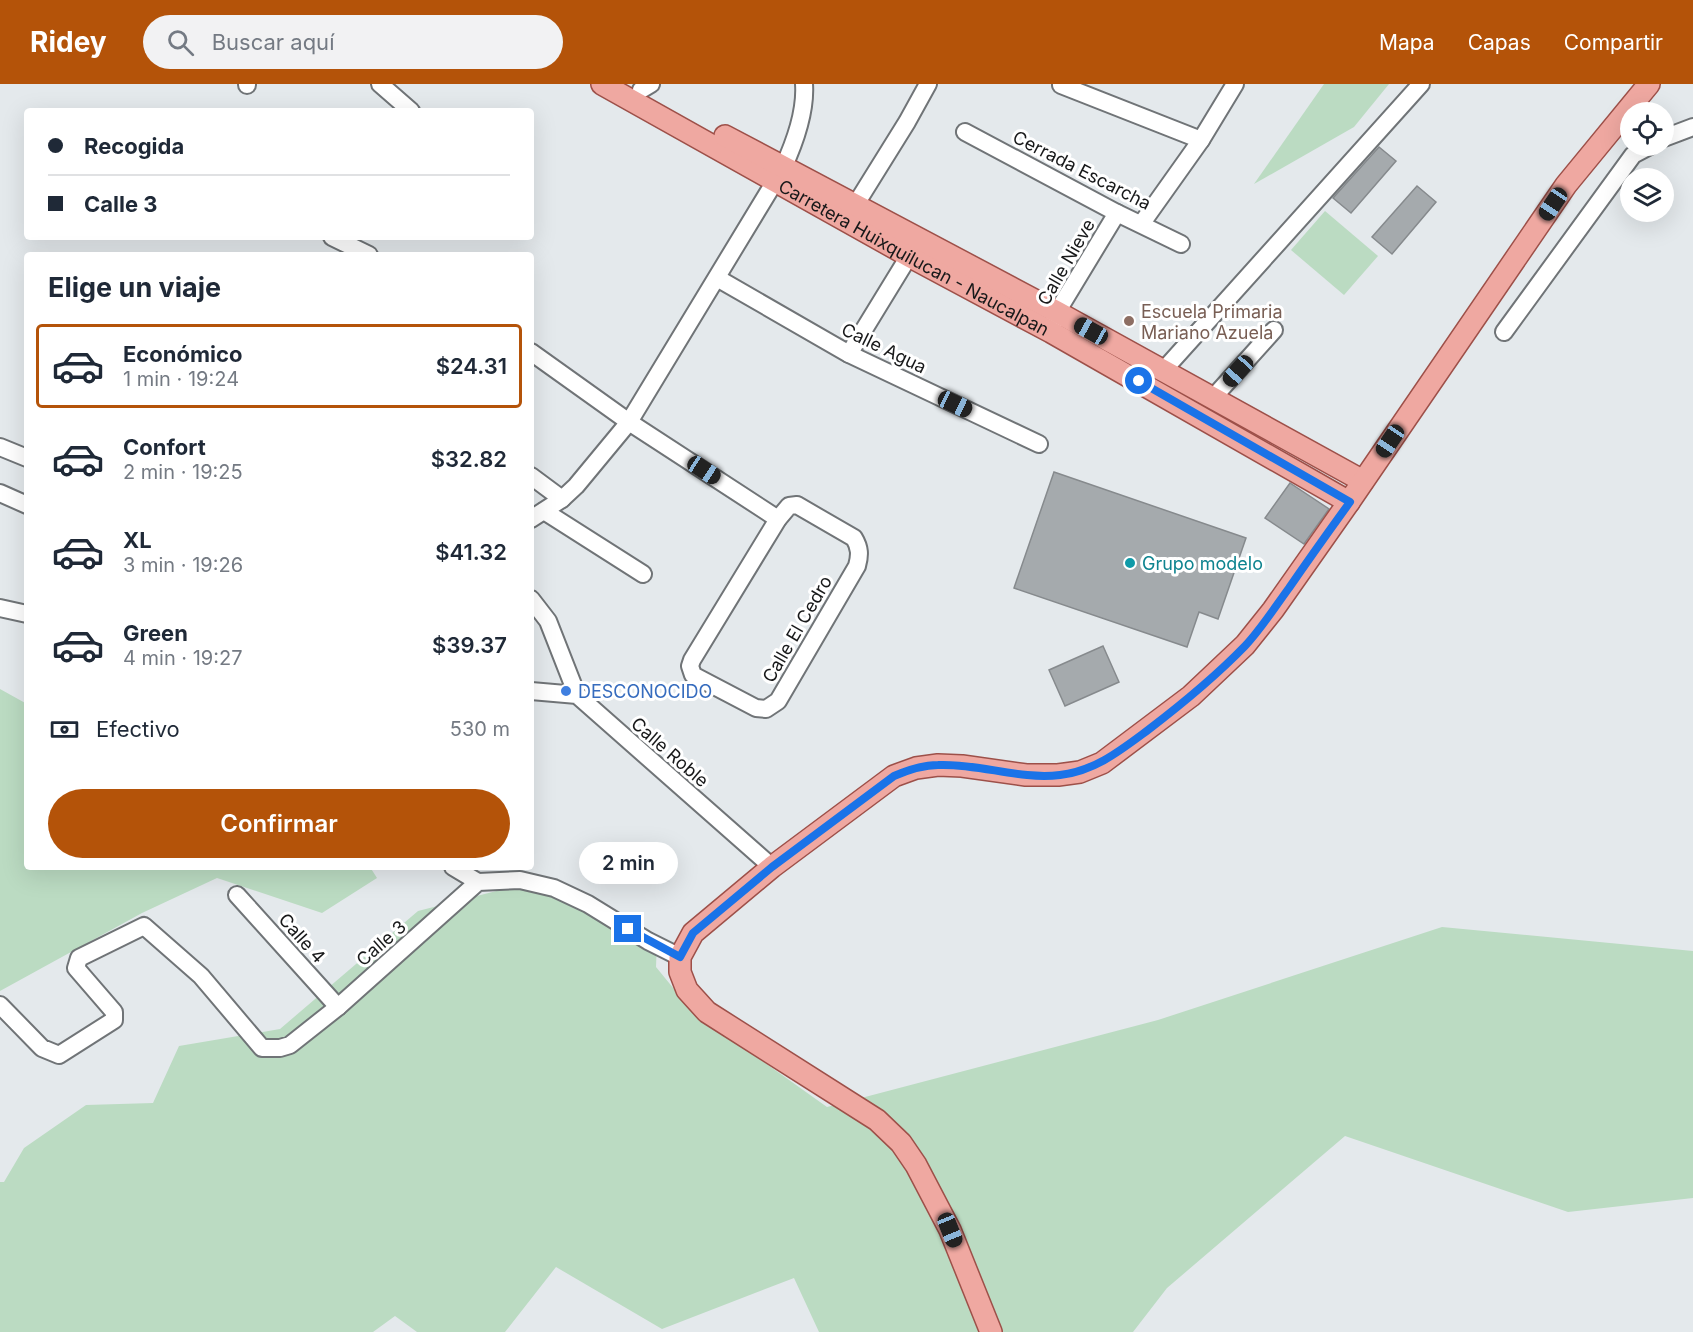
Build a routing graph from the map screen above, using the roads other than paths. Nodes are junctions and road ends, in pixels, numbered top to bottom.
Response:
1 (380, 84) edge
2 (603, 84) edge
3 (804, 84) edge
4 (928, 84) edge
5 (1235, 84) edge
6 (1421, 84) edge
7 (1649, 84) edge
8 (1060, 85) edge
9 (641, 86) edge
10 (408, 108) edge
11 (1693, 127) edge
12 (965, 132) dead end
13 (1674, 134) edge
14 (1201, 140) junction
15 (1632, 156) edge
16 (779, 174) junction
17 (856, 204) junction
18 (1117, 213) junction
19 (1142, 223) junction
20 (338, 240) edge
21 (1181, 244) dead end
22 (363, 252) edge
23 (909, 256) junction
24 (717, 278) junction
25 (1054, 322) junction
26 (1274, 330) dead end
27 (1504, 333) dead end
28 (534, 354) edge
29 (849, 354) junction
30 (1162, 372) junction
31 (1212, 399) junction
32 (629, 422) junction
33 (1039, 444) dead end
34 (0, 447) edge
35 (24, 457) edge
36 (534, 478) edge
37 (1364, 481) junction
38 (0, 493) edge
39 (562, 499) junction
40 (1350, 502) junction
41 (24, 504) edge
42 (538, 515) edge
43 (778, 519) junction
44 (643, 574) dead end
45 (534, 603) edge
46 (0, 608) edge
47 (24, 613) edge
48 (534, 691) edge
49 (576, 695) junction
50 (772, 867) junction
51 (458, 870) edge
52 (478, 882) junction
53 (237, 895) dead end
54 (680, 957) junction
55 (0, 1005) edge
56 (338, 1007) junction
57 (991, 1332) edge

1 - 10 street
2 - 16 main road, Carretera Huixquilucan - Naucalpan
3 - 16 street
4 - 17 street
5 - 14 street
6 - 30 street
7 - 37 main road
8 - 14 street
9 - 16 main road, Carretera Huixquilucan - Naucalpan
11 - 13 street
12 - 18 street, Cerrada Escarcha
14 - 19 street
15 - 27 street
16 - 17 main road, Carretera Huixquilucan - Naucalpan
16 - 23 main road, Carretera Huixquilucan - Naucalpan
16 - 24 street
17 - 25 main road, Carretera Huixquilucan - Naucalpan
18 - 19 street, Cerrada Escarcha
18 - 25 street, Calle Nieve
19 - 21 street, Cerrada Escarcha
20 - 22 street
23 - 25 main road, Carretera Huixquilucan - Naucalpan
23 - 29 street
24 - 29 street, Calle Agua
24 - 32 street
25 - 30 main road, Carretera Huixquilucan - Naucalpan
25 - 40 main road, Carretera Huixquilucan - Naucalpan
26 - 31 street
28 - 32 street
29 - 33 street, Calle Agua
30 - 31 main road, Carretera Huixquilucan - Naucalpan
31 - 37 main road, Carretera Huixquilucan - Naucalpan
32 - 39 street
32 - 43 street
34 - 35 street
36 - 39 street
37 - 40 main road
38 - 41 street
39 - 42 street
40 - 50 main road
42 - 44 street
43 - 43 street, Calle El Cedro
45 - 49 street
46 - 47 street
48 - 49 street
49 - 50 street, Calle Roble
50 - 54 main road
51 - 52 street
52 - 54 street
52 - 56 street, Calle 3
53 - 56 street, Calle 4
54 - 57 main road
55 - 56 street, Calle 3

